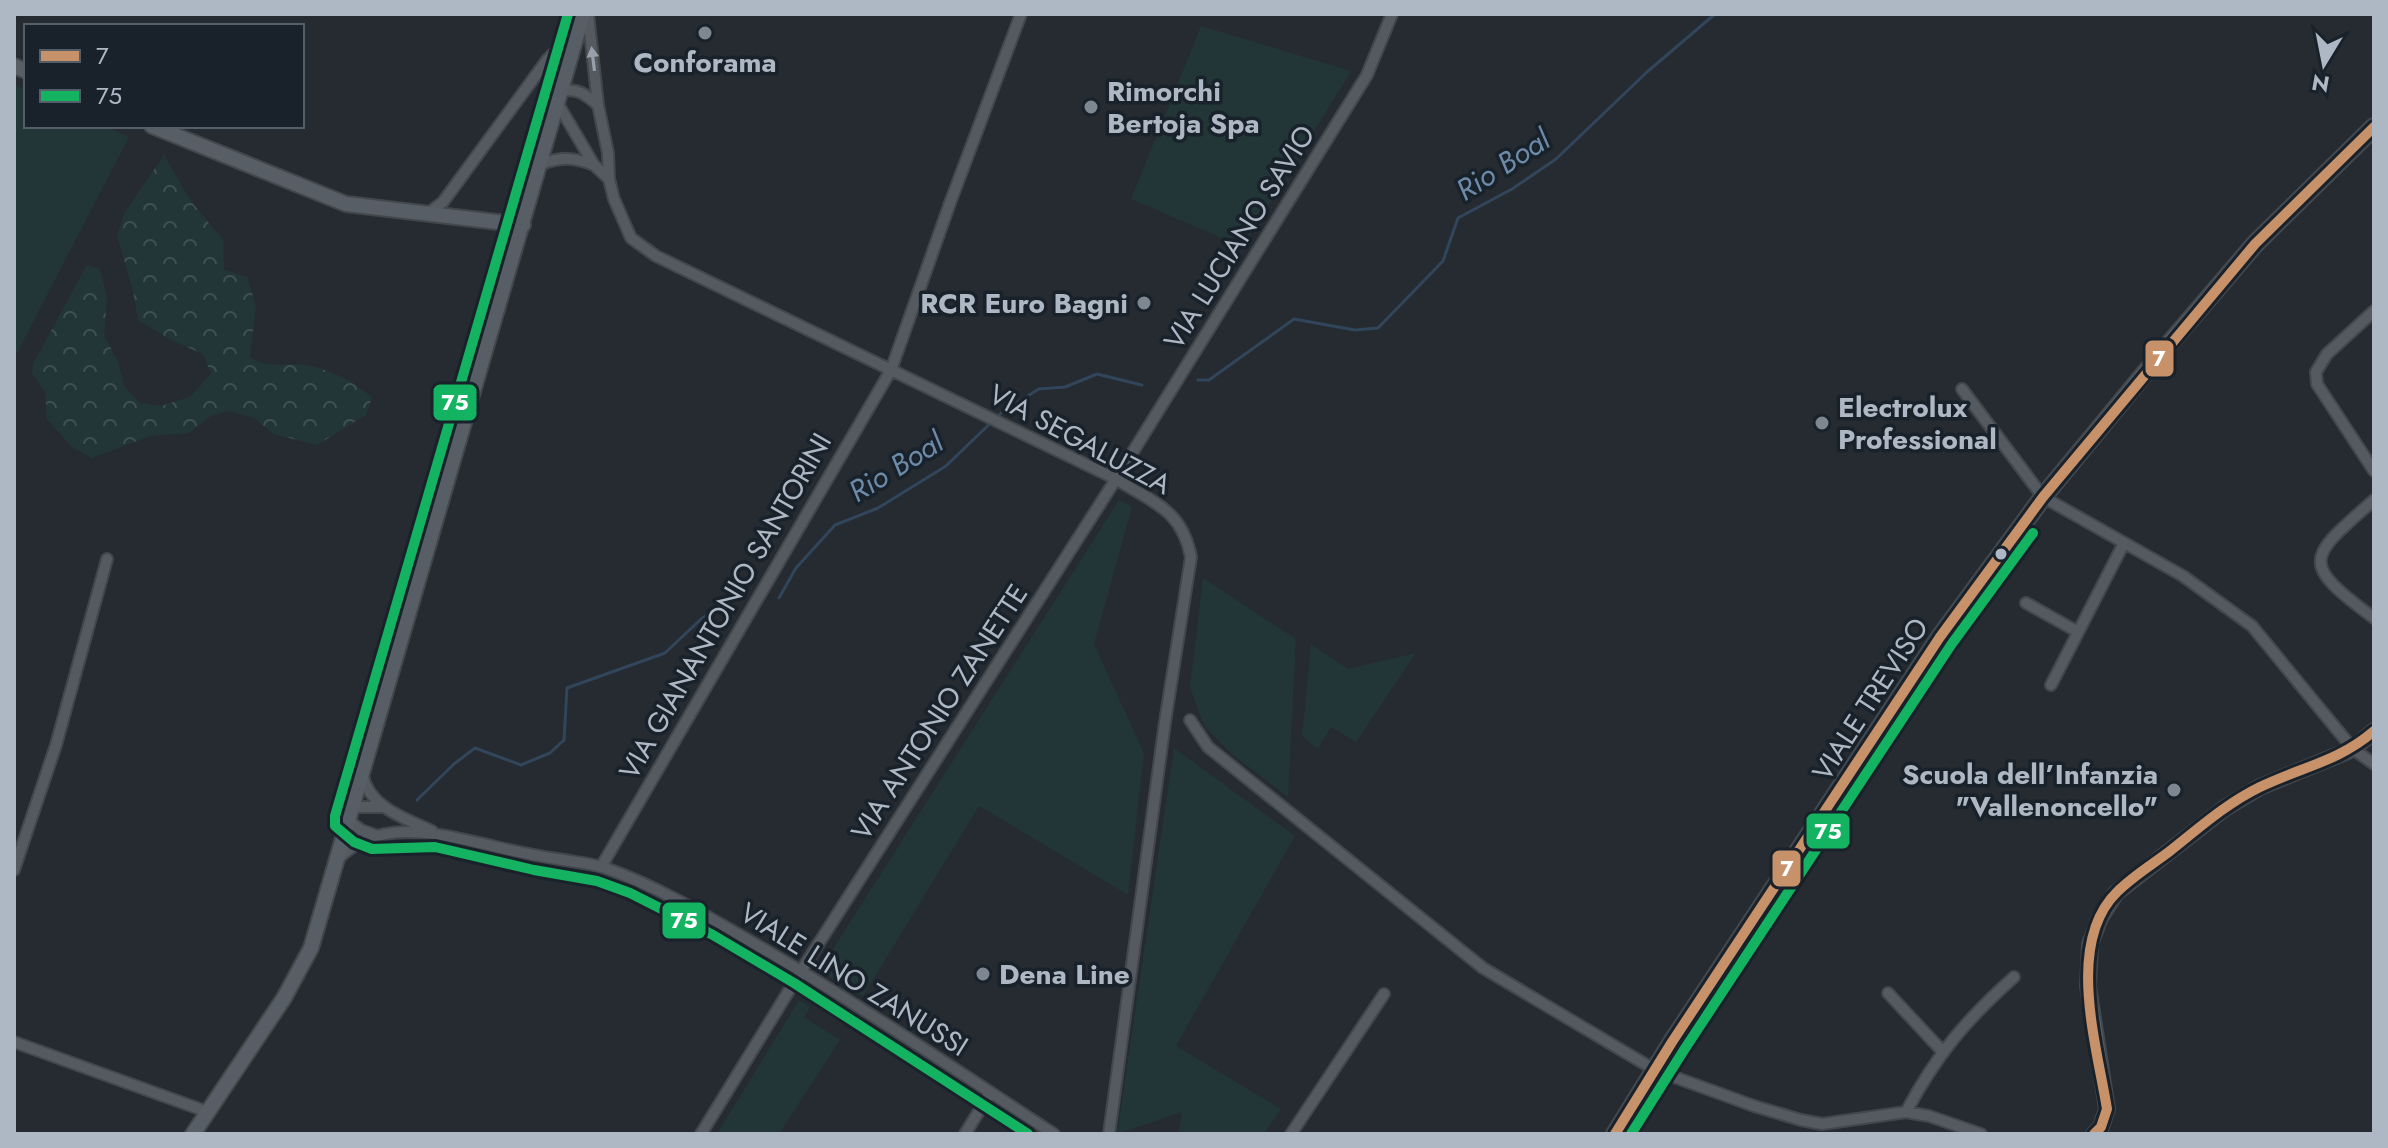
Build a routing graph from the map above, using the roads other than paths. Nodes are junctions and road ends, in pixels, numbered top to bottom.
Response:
1 (586, 14) edge
2 (1021, 14) edge
3 (1392, 14) edge
4 (572, 56) junction
5 (560, 97) junction
6 (598, 105) junction
7 (2374, 127) edge
8 (157, 128) edge
9 (541, 164) junction
10 (594, 165) junction
11 (609, 179) junction
12 (427, 214) junction
13 (523, 225) junction
14 (2374, 311) edge
15 (891, 370) junction
16 (1962, 389) dead end
17 (2374, 471) edge
18 (1116, 479) junction
19 (2043, 497) junction
20 (2374, 500) edge
21 (2124, 543) junction
22 (107, 559) dead end
23 (2026, 603) dead end
24 (2374, 618) edge
25 (2078, 632) junction
26 (2051, 685) dead end
27 (1190, 720) dead end
28 (2374, 731) edge
29 (2353, 749) junction
30 (2374, 764) edge
31 (362, 771) junction
32 (384, 807) junction
33 (350, 814) junction
34 (437, 833) junction
35 (375, 835) junction
36 (336, 862) junction
37 (601, 867) junction
38 (14, 870) edge
39 (801, 971) junction
40 (2014, 977) dead end
41 (1888, 993) dead end
42 (1384, 994) dead end
43 (14, 1042) edge
44 (1943, 1052) junction
45 (1655, 1070) junction
46 (990, 1093) junction
47 (208, 1112) junction
48 (1906, 1112) junction
49 (2100, 1132) edge
50 (193, 1134) edge
51 (701, 1134) edge
52 (965, 1134) edge
53 (1054, 1134) edge
54 (1109, 1134) edge
55 (1291, 1134) edge
56 (1615, 1134) edge
57 (1981, 1134) edge

1 - 4 main road
6 -> 1 street, VIA SEGALUZZA
2 - 15 street, VIA GIANANTONIO SANTORINI
3 - 18 street, VIA LUCIANO SAVIO
4 - 5 main road
4 - 12 street
5 - 6 street
5 - 9 main road
5 - 10 street, VIA SEGALUZZA
6 - 11 street, VIA SEGALUZZA
7 - 19 main road, VIALE TREVISO
8 - 12 main road
9 - 10 street
9 - 13 main road
10 - 11 street, VIA SEGALUZZA
11 - 15 street, VIA SEGALUZZA
12 - 13 main road
13 - 31 main road
14 - 17 street
15 - 18 street, VIA SEGALUZZA
15 - 37 street, VIA GIANANTONIO SANTORINI
16 - 19 street
18 - 39 street, VIA ANTONIO ZANETTE
18 - 54 street, VIA SEGALUZZA
19 - 21 street
19 - 45 main road, VIALE TREVISO
20 - 24 street
21 - 25 street
21 - 29 street
22 - 38 street
23 - 25 street
25 - 26 street
27 - 45 street
28 - 29 main road
29 - 30 street
29 - 49 main road
31 - 32 street
31 - 33 main road
32 - 33 street, VIALE LINO ZANUSSI
32 - 34 street, VIALE LINO ZANUSSI
33 - 35 street
33 - 36 main road
34 - 35 street, VIALE LINO ZANUSSI
34 - 37 street, VIALE LINO ZANUSSI
35 - 36 street, VIALE LINO ZANUSSI
36 - 47 main road
37 - 39 street, VIALE LINO ZANUSSI
39 - 46 street, VIALE LINO ZANUSSI
39 - 51 street, VIA ANTONIO ZANETTE
40 - 44 street
41 - 44 street
42 - 55 street
43 - 47 street
44 - 48 street
45 - 48 street
45 - 56 main road, VIALE TREVISO
46 - 52 street
46 - 53 street, VIALE LINO ZANUSSI
47 - 50 main road
48 - 57 street

